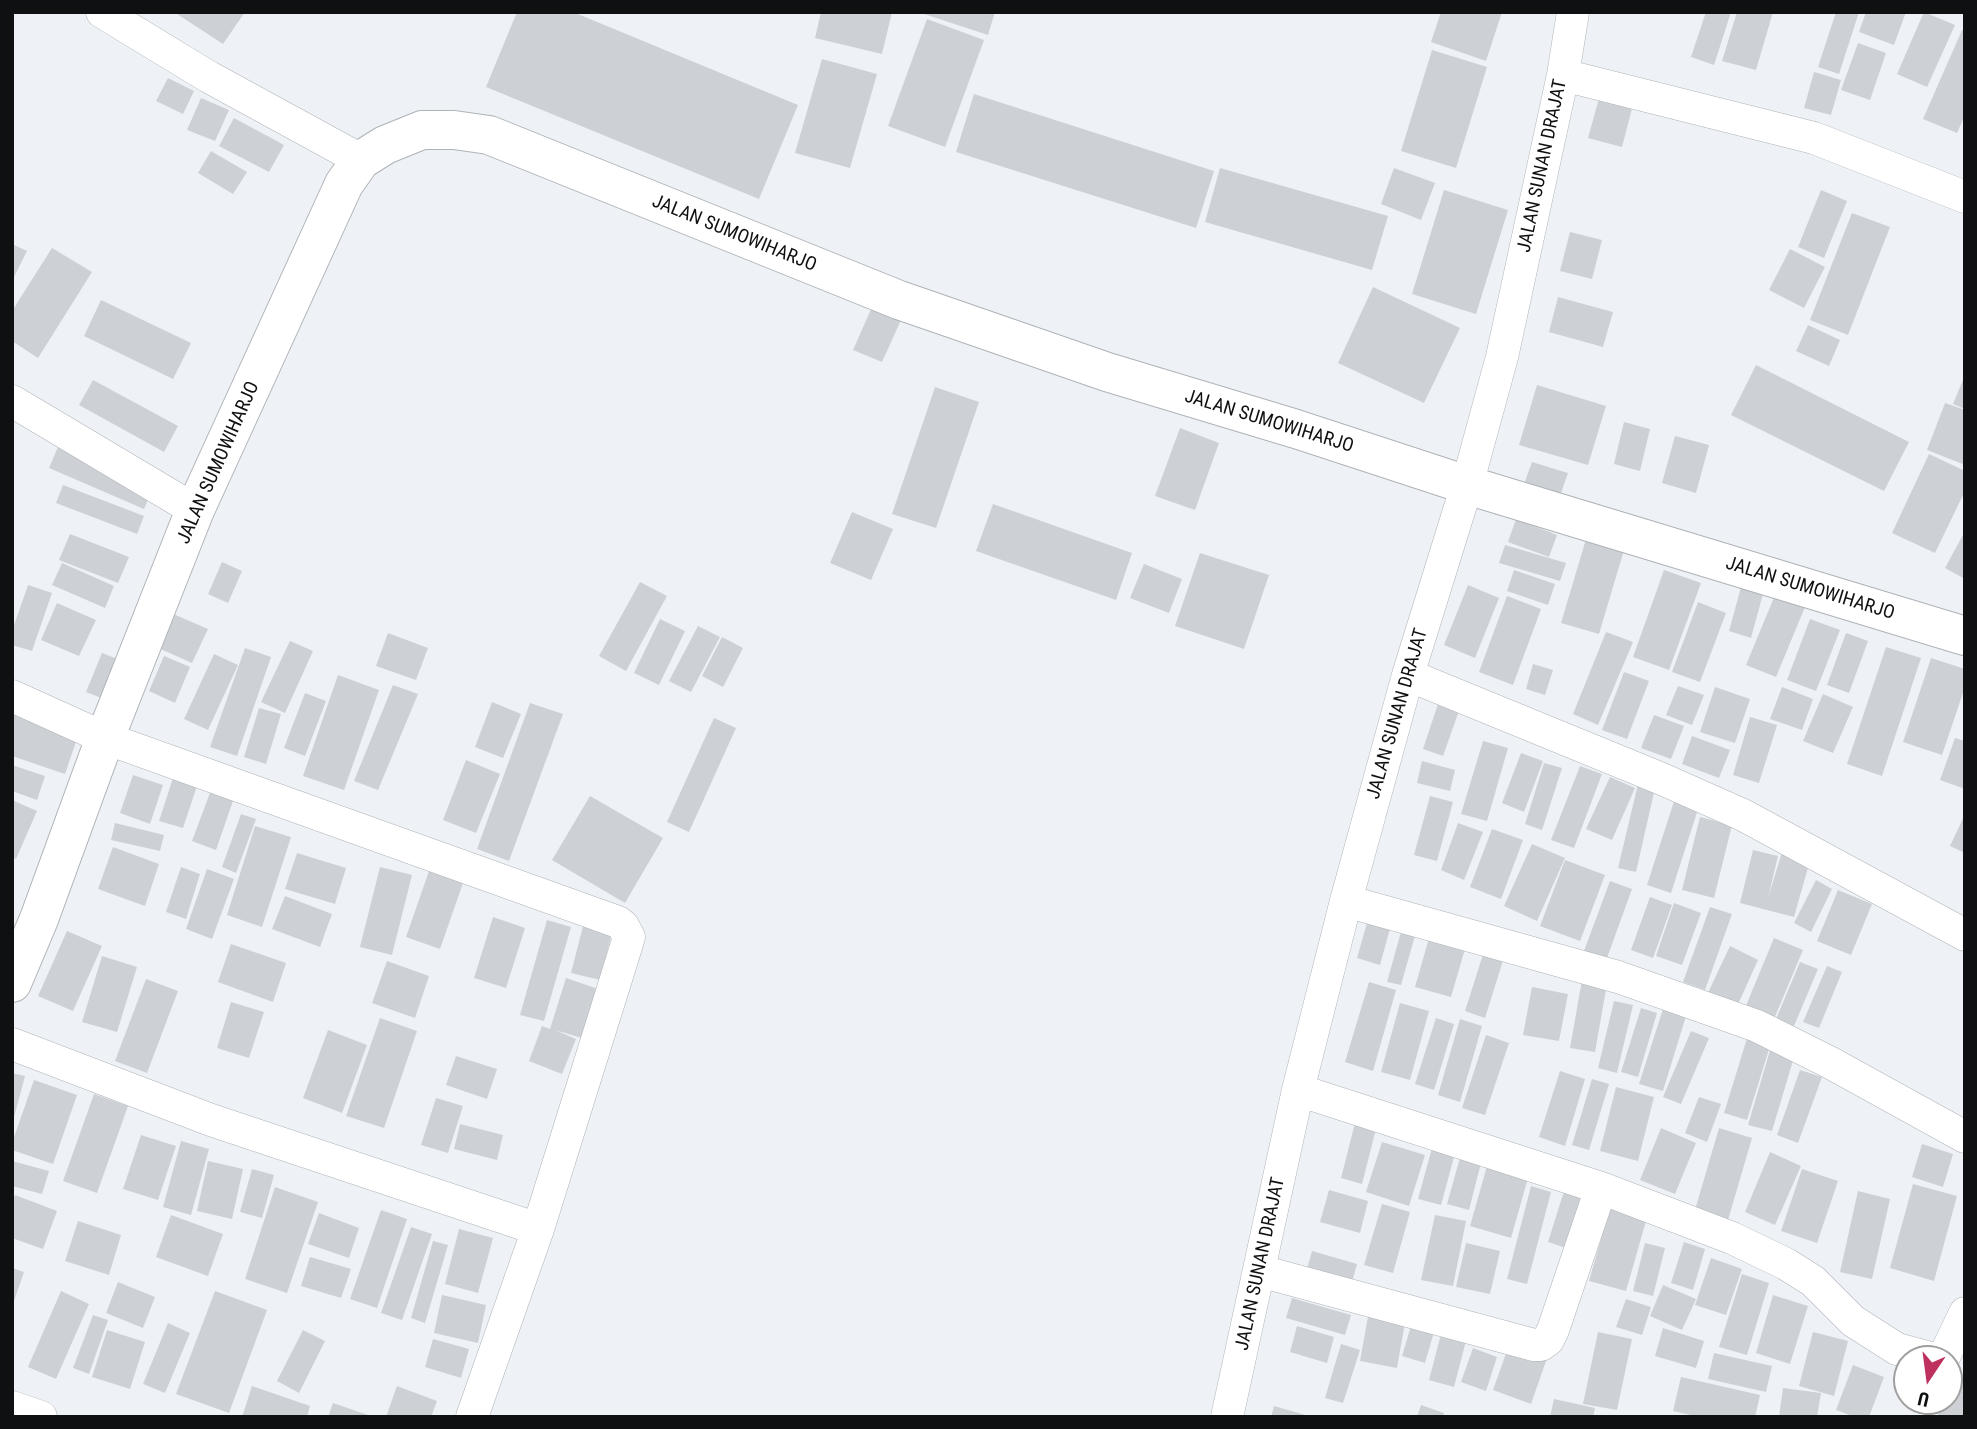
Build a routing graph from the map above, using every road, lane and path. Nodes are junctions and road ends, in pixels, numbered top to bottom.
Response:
1 (102, 12) edge
2 (1573, 12) edge
3 (1563, 75) junction
4 (361, 160) junction
5 (1965, 197) edge
6 (12, 401) edge
7 (1467, 485) junction
8 (195, 510) junction
9 (1965, 636) edge
10 (1408, 675) junction
11 (12, 696) edge
12 (104, 738) junction
13 (1346, 901) junction
14 (1965, 935) edge
15 (12, 983) edge
16 (12, 1044) edge
17 (1298, 1090) junction
18 (1965, 1137) edge
19 (1601, 1188) junction
20 (538, 1230) junction
21 (1260, 1271) junction
22 (1965, 1313) edge
23 (1950, 1345) edge
24 (1893, 1346) edge
25 (12, 1407) edge
26 (41, 1417) edge
27 (472, 1417) edge
28 (1227, 1417) edge

1 - 4 street
2 - 3 street, JALAN SUNAN DRAJAT
3 - 5 street
3 - 7 street, JALAN SUNAN DRAJAT
4 - 7 street, JALAN SUMOWIHARJO
4 - 8 street, JALAN SUMOWIHARJO
6 - 8 street
7 - 9 street, JALAN SUMOWIHARJO
7 - 10 street, JALAN SUNAN DRAJAT
8 - 12 street, JALAN SUMOWIHARJO
10 - 13 street, JALAN SUNAN DRAJAT
10 - 14 street
11 - 12 street
12 - 15 street, JALAN SUMOWIHARJO
12 - 20 street
13 - 17 street, JALAN SUNAN DRAJAT
13 - 18 street
16 - 20 street
17 - 19 street
17 - 21 street, JALAN SUNAN DRAJAT
19 - 21 street
19 - 24 street
20 - 27 street
21 - 28 street, JALAN SUNAN DRAJAT
22 - 23 street
25 - 26 street

